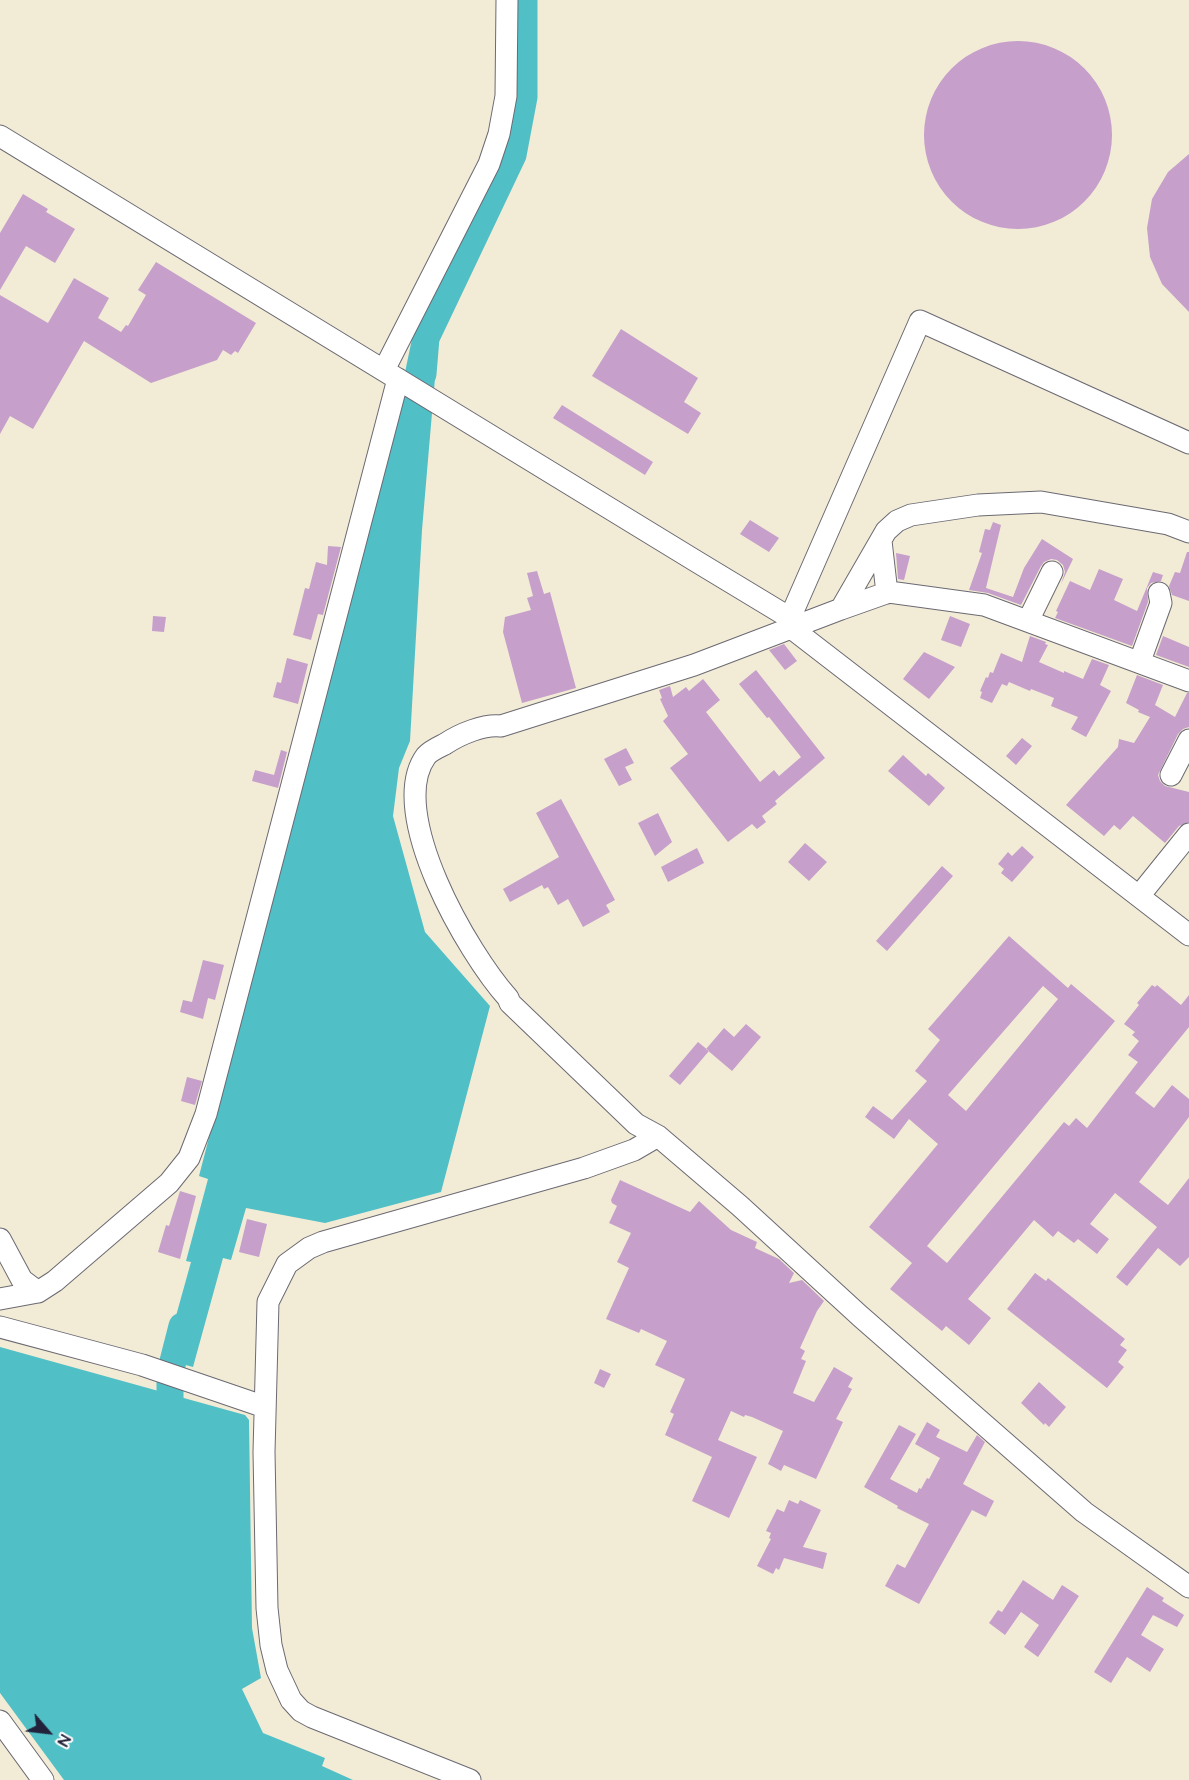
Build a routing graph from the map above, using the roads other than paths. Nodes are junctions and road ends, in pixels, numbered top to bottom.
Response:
1 (507, 0) edge
2 (0, 136) edge
3 (395, 377) junction
4 (1189, 443) edge
5 (1189, 532) edge
6 (881, 541) junction
7 (1052, 572) dead end
8 (887, 593) junction
9 (1159, 593) dead end
10 (841, 609) junction
11 (1028, 621) junction
12 (790, 623) junction
13 (1140, 662) junction
14 (1189, 681) edge
15 (1189, 740) edge
16 (1171, 775) dead end
17 (1189, 834) edge
18 (1139, 896) junction
19 (1189, 935) edge
20 (658, 1136) junction
21 (0, 1239) edge
22 (38, 1292) junction
23 (0, 1299) edge
24 (0, 1327) edge
25 (265, 1407) junction
26 (1189, 1587) edge
27 (0, 1721) edge
28 (43, 1780) edge
29 (470, 1780) edge

1 - 3 street
2 - 3 street
3 - 12 street
3 - 22 street
4 - 12 street
5 - 6 street
6 - 8 street
6 - 10 street
7 - 11 street
8 - 10 street
8 - 11 street
9 - 13 street
10 - 12 street
11 - 13 street
12 - 18 street
12 - 20 street
13 - 14 street
15 - 16 street
17 - 18 street
18 - 19 street
20 - 25 street
20 - 26 street
21 - 22 street
22 - 23 street
24 - 25 street
25 - 29 street
27 - 28 street

